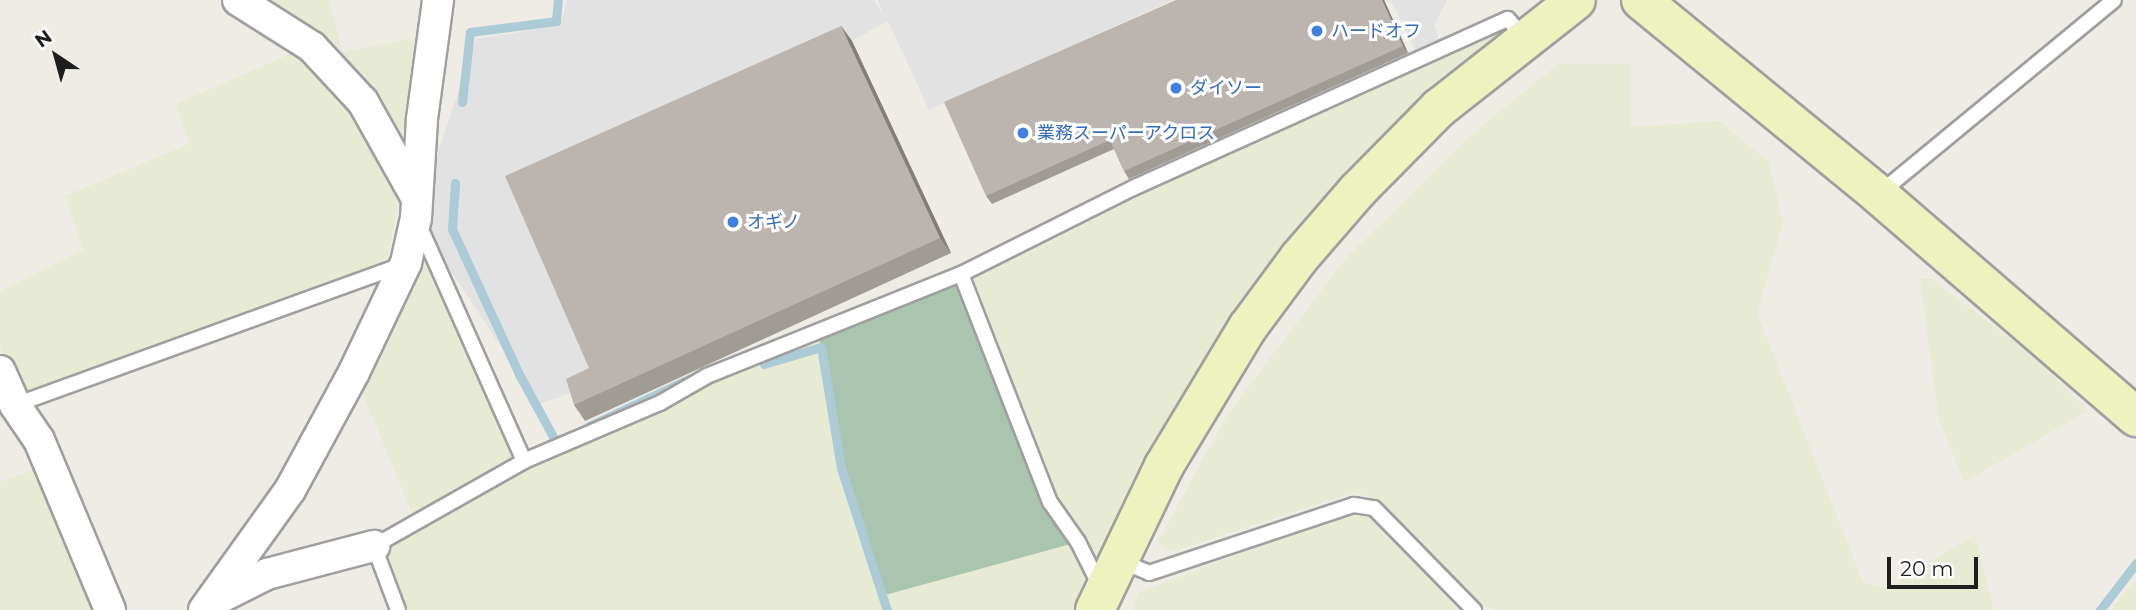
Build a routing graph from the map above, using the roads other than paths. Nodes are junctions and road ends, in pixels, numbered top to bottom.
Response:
1 (238, 0) edge
2 (438, 0) edge
3 (1576, 0) edge
4 (1641, 0) edge
5 (2114, 0) edge
6 (1524, 38) junction
7 (1879, 194) junction
8 (416, 208) junction
9 (406, 263) junction
10 (961, 274) junction
11 (0, 371) edge
12 (15, 405) junction
13 (2136, 416) edge
14 (524, 461) junction
15 (374, 546) junction
16 (1104, 586) edge
17 (202, 608) edge
18 (110, 610) edge
19 (398, 610) edge
20 (1474, 610) edge

1 - 8 street
2 - 8 street
3 - 6 street
4 - 7 street
5 - 7 lane
6 - 10 lane
6 - 16 street
7 - 13 street
8 - 9 street
8 - 14 lane
9 - 12 lane
9 - 17 street
10 - 14 lane
10 - 16 lane
11 - 12 street
12 - 18 street
14 - 15 lane
15 - 17 street
15 - 19 lane
16 - 20 lane

